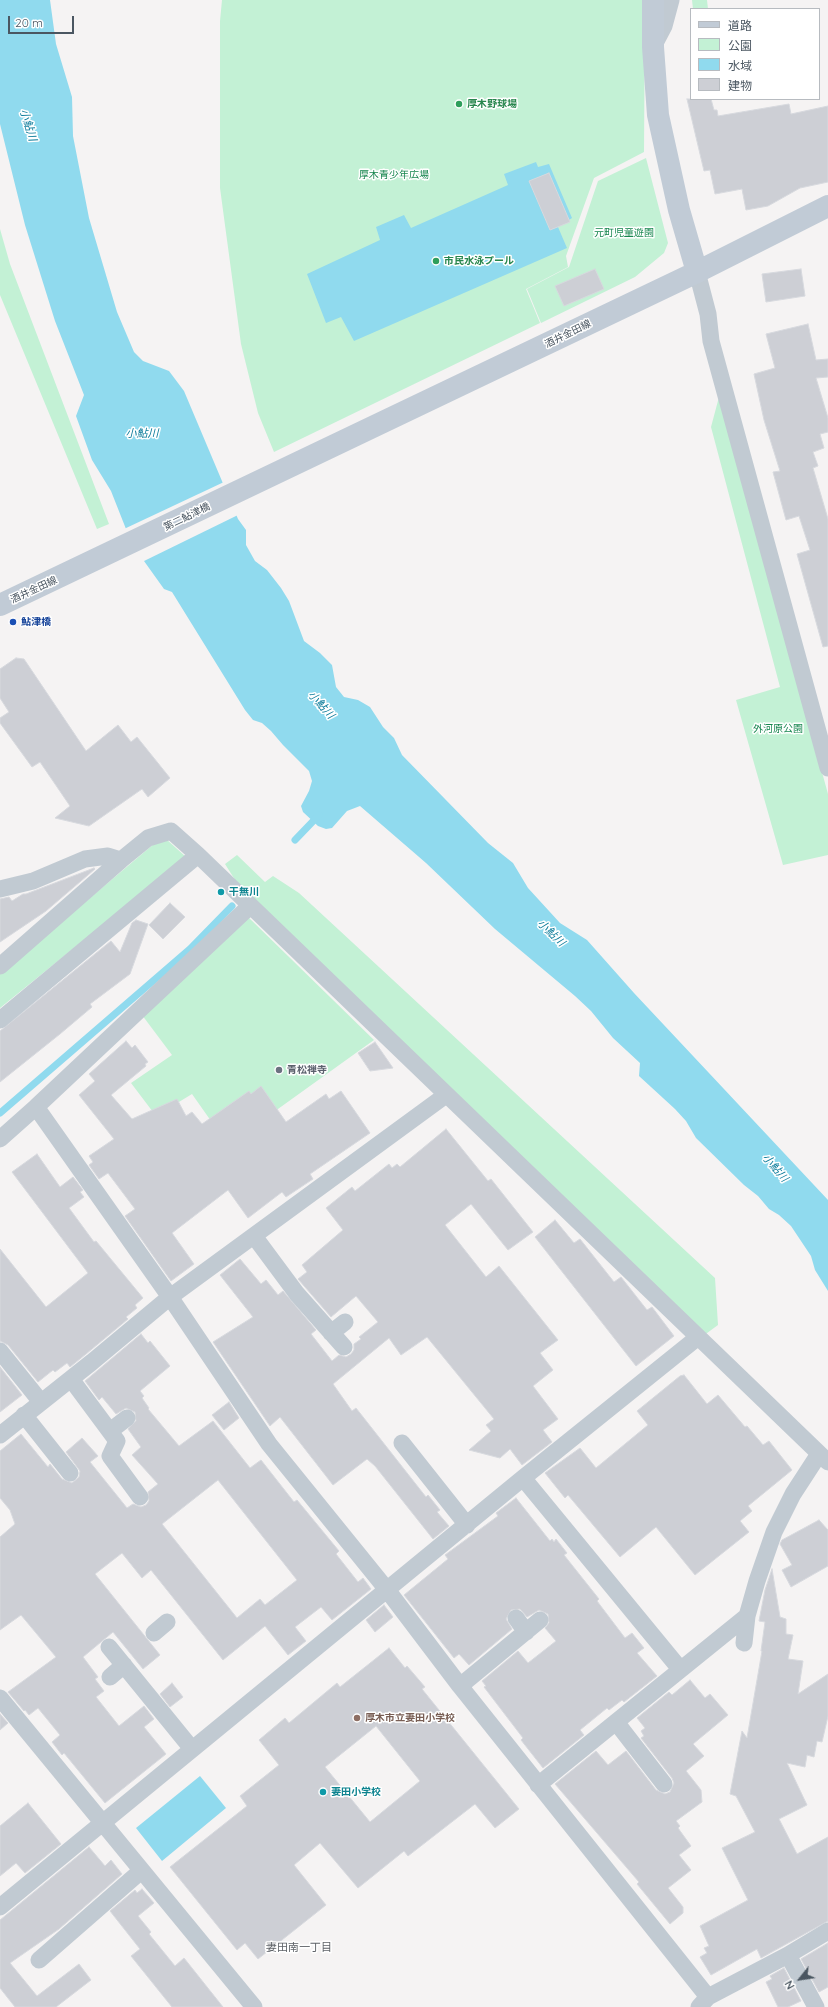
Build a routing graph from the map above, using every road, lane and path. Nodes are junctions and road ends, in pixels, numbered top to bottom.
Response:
1 (653, 0) edge
2 (671, 0) edge
3 (653, 47) junction
4 (828, 206) edge
5 (697, 272) junction
6 (307, 459) joint
7 (67, 574) joint
8 (0, 605) edge
9 (828, 768) edge
10 (198, 855) junction
11 (121, 860) junction
12 (0, 889) edge
13 (250, 906) junction
14 (0, 966) edge
15 (0, 1020) edge
16 (446, 1095) junction
17 (36, 1107) junction
18 (0, 1139) edge
19 (254, 1236) junction
20 (170, 1296) junction
21 (345, 1322) dead end
22 (331, 1333) junction
23 (697, 1338) junction
24 (344, 1347) dead end
25 (0, 1351) edge
26 (71, 1379) junction
27 (41, 1402) junction
28 (24, 1415) junction
29 (128, 1418) dead end
30 (110, 1431) junction
31 (0, 1435) edge
32 (402, 1443) dead end
33 (824, 1458) edge
34 (70, 1473) dead end
35 (523, 1478) junction
36 (140, 1497) dead end
37 (467, 1526) junction
38 (388, 1590) junction
39 (747, 1616) junction
40 (516, 1618) dead end
41 (540, 1620) dead end
42 (167, 1622) dead end
43 (526, 1632) junction
44 (154, 1633) dead end
45 (744, 1642) dead end
46 (109, 1647) dead end
47 (124, 1665) junction
48 (680, 1669) junction
49 (110, 1677) dead end
50 (460, 1686) junction
51 (0, 1698) edge
52 (616, 1722) junction
53 (192, 1749) junction
54 (664, 1784) dead end
55 (538, 1785) junction
56 (102, 1822) junction
57 (141, 1871) junction
58 (0, 1907) edge
59 (828, 1931) edge
60 (788, 1955) junction
61 (39, 1960) dead end
62 (704, 2002) edge
63 (254, 2007) edge
64 (816, 2007) edge

1 - 3 main road
2 - 3 street
3 - 5 main road
4 - 5 main road, 酒井金田線
5 - 6 main road, 酒井金田線
5 - 9 street
6 - 7 main road, 第二鮎津橋
7 - 8 main road, 酒井金田線
10 - 11 street
10 - 13 street
10 - 15 street
11 - 12 street
11 - 14 street
13 - 16 street
13 - 17 street
16 - 19 street
16 - 23 street
17 - 18 street
17 - 20 street
19 - 20 street
19 - 22 street
20 - 26 street
20 - 38 street
21 - 22 street
22 - 24 street
23 - 33 street
23 - 35 street
25 - 27 street
26 - 27 street
26 - 30 street
27 - 28 street
28 - 31 street
28 - 34 street
29 - 30 street
30 - 36 street
32 - 37 street
33 - 39 street
35 - 37 street
35 - 48 street
37 - 38 street
38 - 50 street
38 - 53 street
39 - 45 street
39 - 48 street
40 - 43 street
41 - 43 street
42 - 44 street
43 - 50 street
46 - 47 street
47 - 49 street
47 - 53 street
48 - 52 street
50 - 55 street
51 - 56 street
52 - 54 street
52 - 55 street
53 - 56 street
55 - 62 street
56 - 57 street
56 - 58 street
57 - 61 street
57 - 63 street
59 - 60 street
60 - 62 street
60 - 64 street

